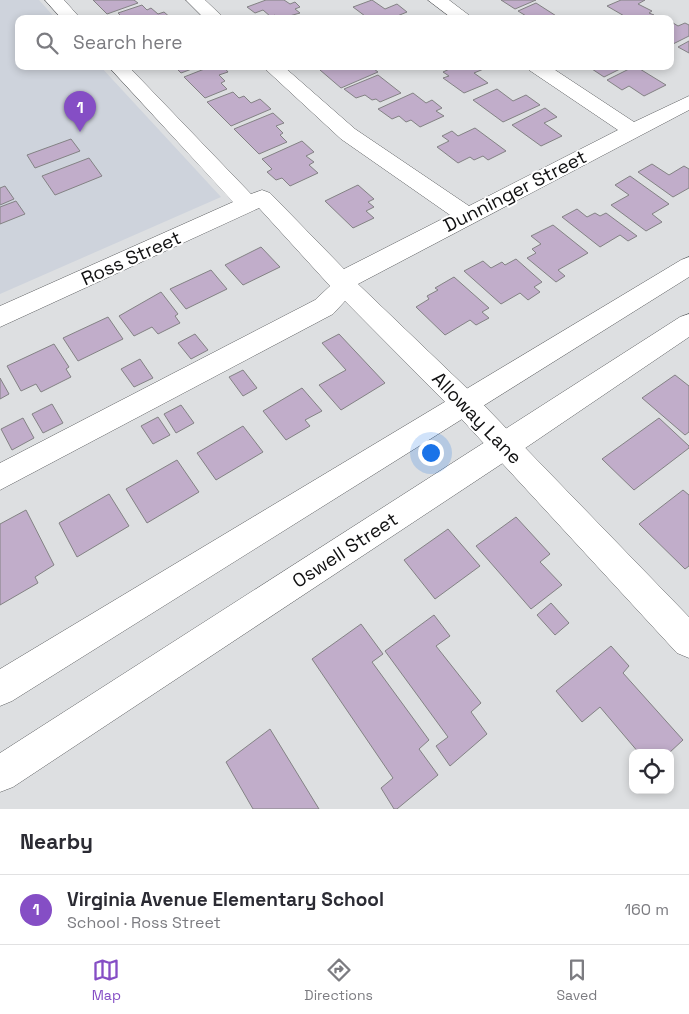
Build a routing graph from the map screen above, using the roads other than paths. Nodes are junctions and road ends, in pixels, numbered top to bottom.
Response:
1 (54, 0) edge
2 (195, 0) edge
3 (437, 0) edge
4 (68, 15) edge
5 (212, 15) edge
6 (459, 15) edge
7 (121, 70) edge
8 (276, 70) edge
9 (542, 70) edge
10 (689, 102) edge
11 (632, 130) junction
12 (255, 202) junction
13 (467, 216) junction
14 (689, 266) edge
15 (343, 283) junction
16 (0, 317) edge
17 (689, 324) edge
18 (464, 404) junction
19 (505, 446) junction
20 (0, 477) edge
21 (689, 641) edge
22 (0, 689) edge
23 (0, 774) edge

1 - 4 street
2 - 5 street
3 - 6 street
7 - 12 street, Alloway Lane
8 - 13 street
9 - 11 street
10 - 11 street, Dunninger Street
11 - 13 street, Dunninger Street
12 - 15 street, Alloway Lane
12 - 16 street, Ross Street
13 - 15 street, Dunninger Street
14 - 18 street
15 - 18 street, Alloway Lane
15 - 20 street, Dunninger Street
17 - 19 street, Oswell Street
18 - 19 street, Alloway Lane
18 - 22 street
19 - 21 street, Alloway Lane
19 - 23 street, Oswell Street

